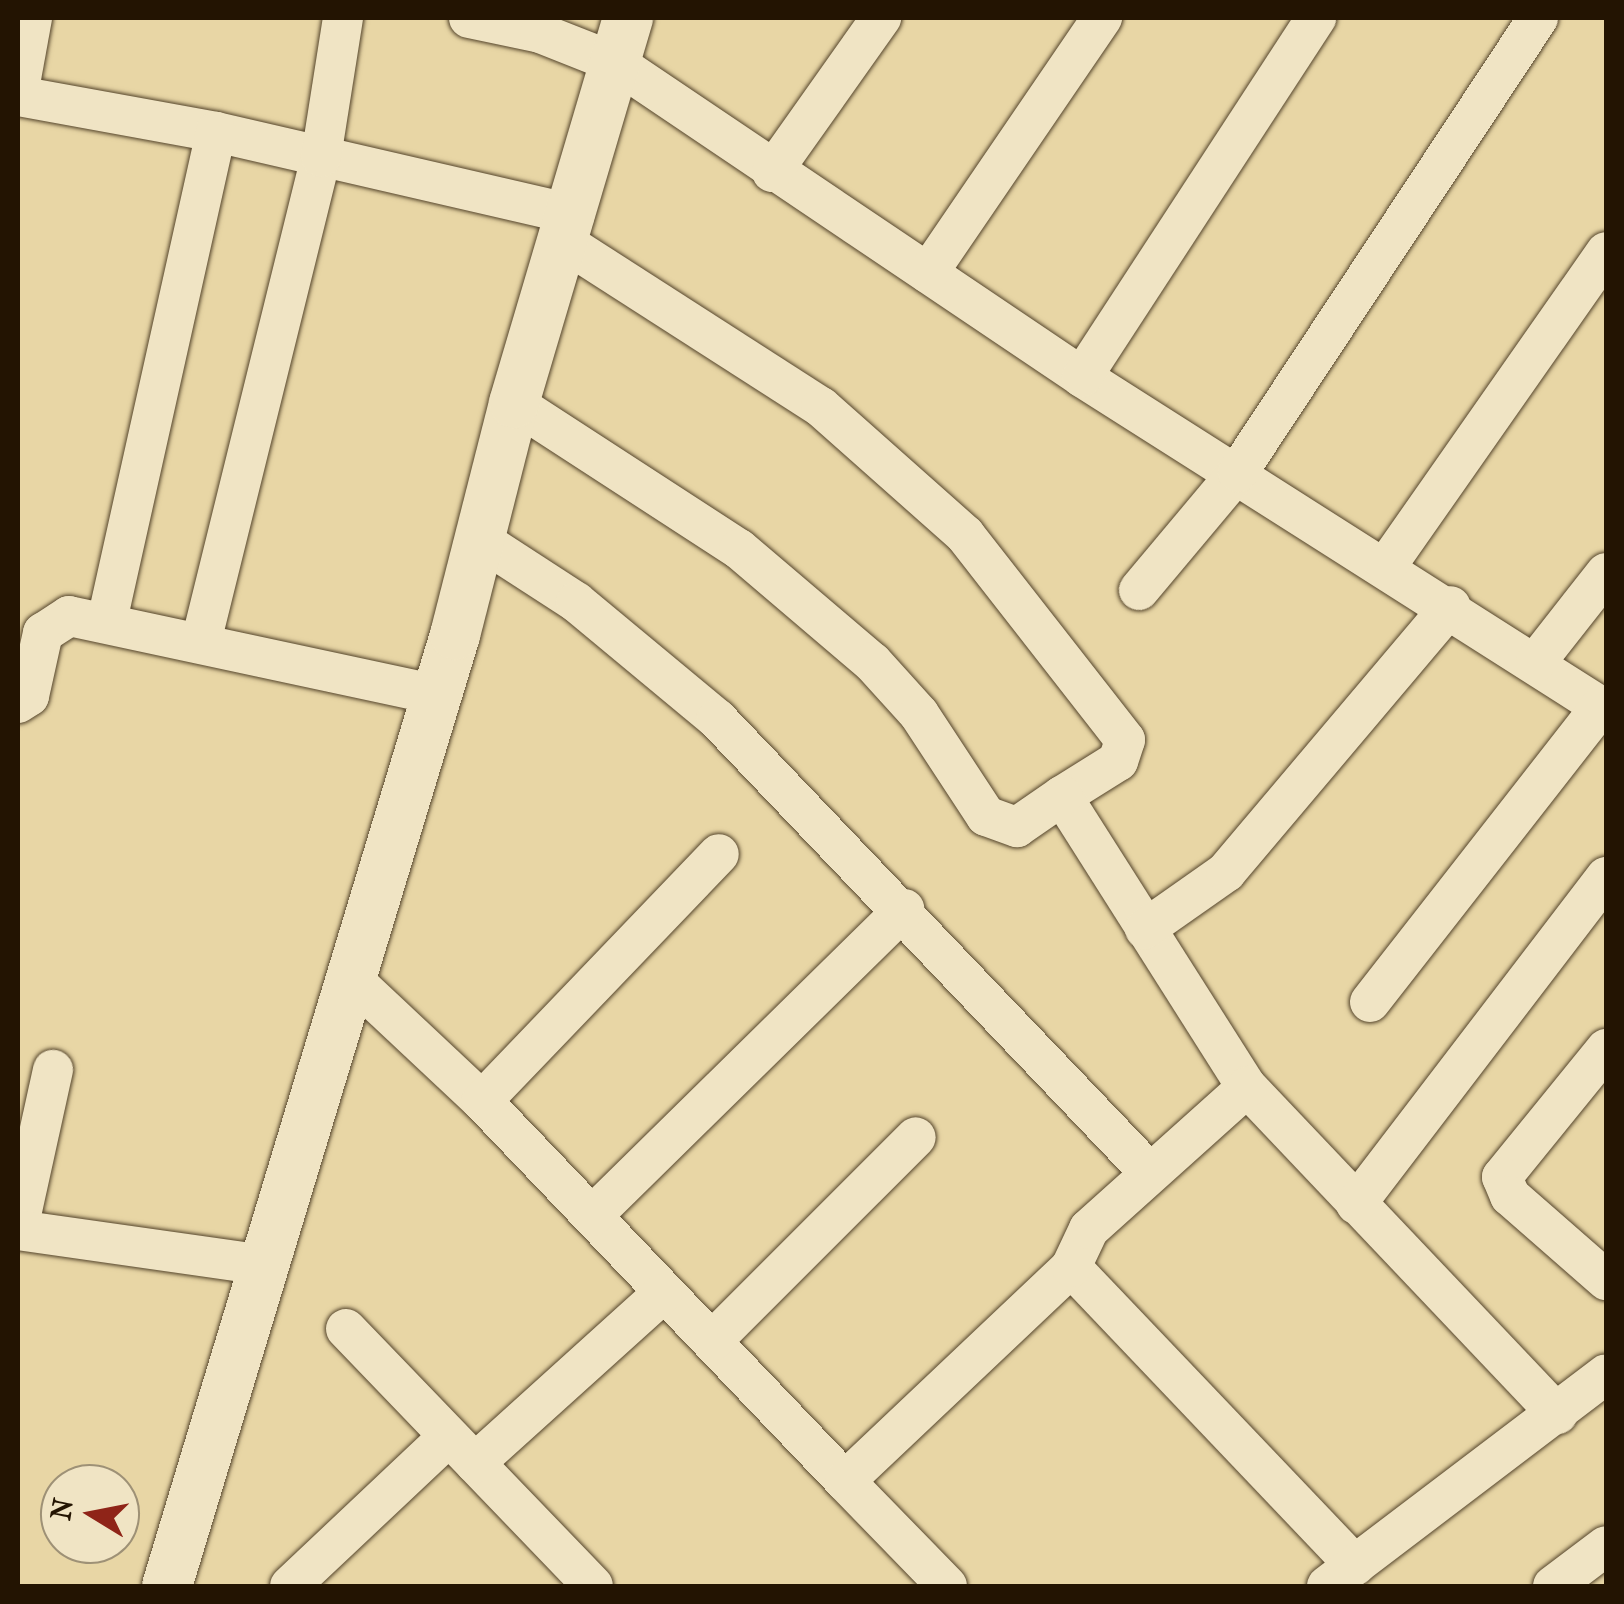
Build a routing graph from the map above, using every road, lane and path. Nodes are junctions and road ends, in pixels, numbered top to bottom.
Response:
1 (32, 18) edge
2 (342, 18) edge
3 (468, 18) edge
4 (880, 18) edge
5 (1102, 18) edge
6 (1316, 18) edge
7 (1538, 18) edge
8 (622, 40) edge
9 (18, 96) edge
10 (216, 132) junction
11 (322, 157) junction
12 (772, 172) junction
13 (571, 230) junction
14 (1606, 252) edge
15 (928, 273) junction
16 (1082, 377) junction
17 (514, 403) junction
18 (1238, 472) junction
19 (479, 540) junction
20 (1387, 565) junction
21 (1606, 572) edge
22 (1139, 590) dead end
23 (1452, 606) junction
24 (108, 621) junction
25 (201, 642) junction
26 (1536, 662) junction
27 (437, 694) junction
28 (18, 703) edge
29 (1604, 708) edge
30 (1062, 796) junction
31 (719, 854) dead end
32 (1606, 877) edge
33 (904, 909) junction
34 (1146, 930) junction
35 (352, 979) junction
36 (1370, 1002) dead end
37 (1606, 1049) edge
38 (52, 1070) dead end
39 (1247, 1087) junction
40 (482, 1101) junction
41 (916, 1137) dead end
42 (1149, 1172) junction
43 (1356, 1204) junction
44 (592, 1216) junction
45 (18, 1229) edge
46 (265, 1265) junction
47 (1070, 1268) junction
48 (1606, 1280) edge
49 (662, 1294) junction
50 (346, 1330) dead end
51 (712, 1340) junction
52 (1606, 1374) edge
53 (1557, 1414) junction
54 (462, 1450) junction
55 (845, 1482) junction
56 (1606, 1546) edge
57 (1341, 1576) edge
58 (167, 1586) edge
59 (290, 1586) edge
60 (593, 1586) edge
61 (947, 1586) edge
62 (1553, 1586) edge

1 - 9 street
2 - 11 street
3 - 8 street
4 - 12 street
5 - 15 street
6 - 16 street
7 - 18 street
8 - 12 street
8 - 13 street
9 - 10 street
10 - 11 street
10 - 24 street
11 - 13 street
11 - 25 street
12 - 15 street
13 - 17 street
13 - 30 street
14 - 20 street
15 - 16 street
16 - 18 street
17 - 19 street
17 - 30 street
18 - 20 street
18 - 22 street
19 - 27 street
19 - 33 street
20 - 23 street
21 - 26 street
23 - 26 street
23 - 34 street
24 - 25 street
24 - 28 street
25 - 27 street
26 - 29 street
27 - 35 street
29 - 36 street
30 - 34 street
31 - 40 street
32 - 43 street
33 - 42 street
33 - 44 street
34 - 39 street
35 - 40 street
35 - 46 street
37 - 48 street
38 - 45 street
39 - 42 street
39 - 43 street
40 - 44 street
41 - 51 street
42 - 47 street
43 - 53 street
44 - 49 street
45 - 46 street
46 - 58 street
47 - 55 street
47 - 57 street
49 - 51 street
49 - 54 street
50 - 54 street
51 - 55 street
52 - 53 street
53 - 57 street
54 - 59 street
54 - 60 street
55 - 61 street
56 - 62 street

